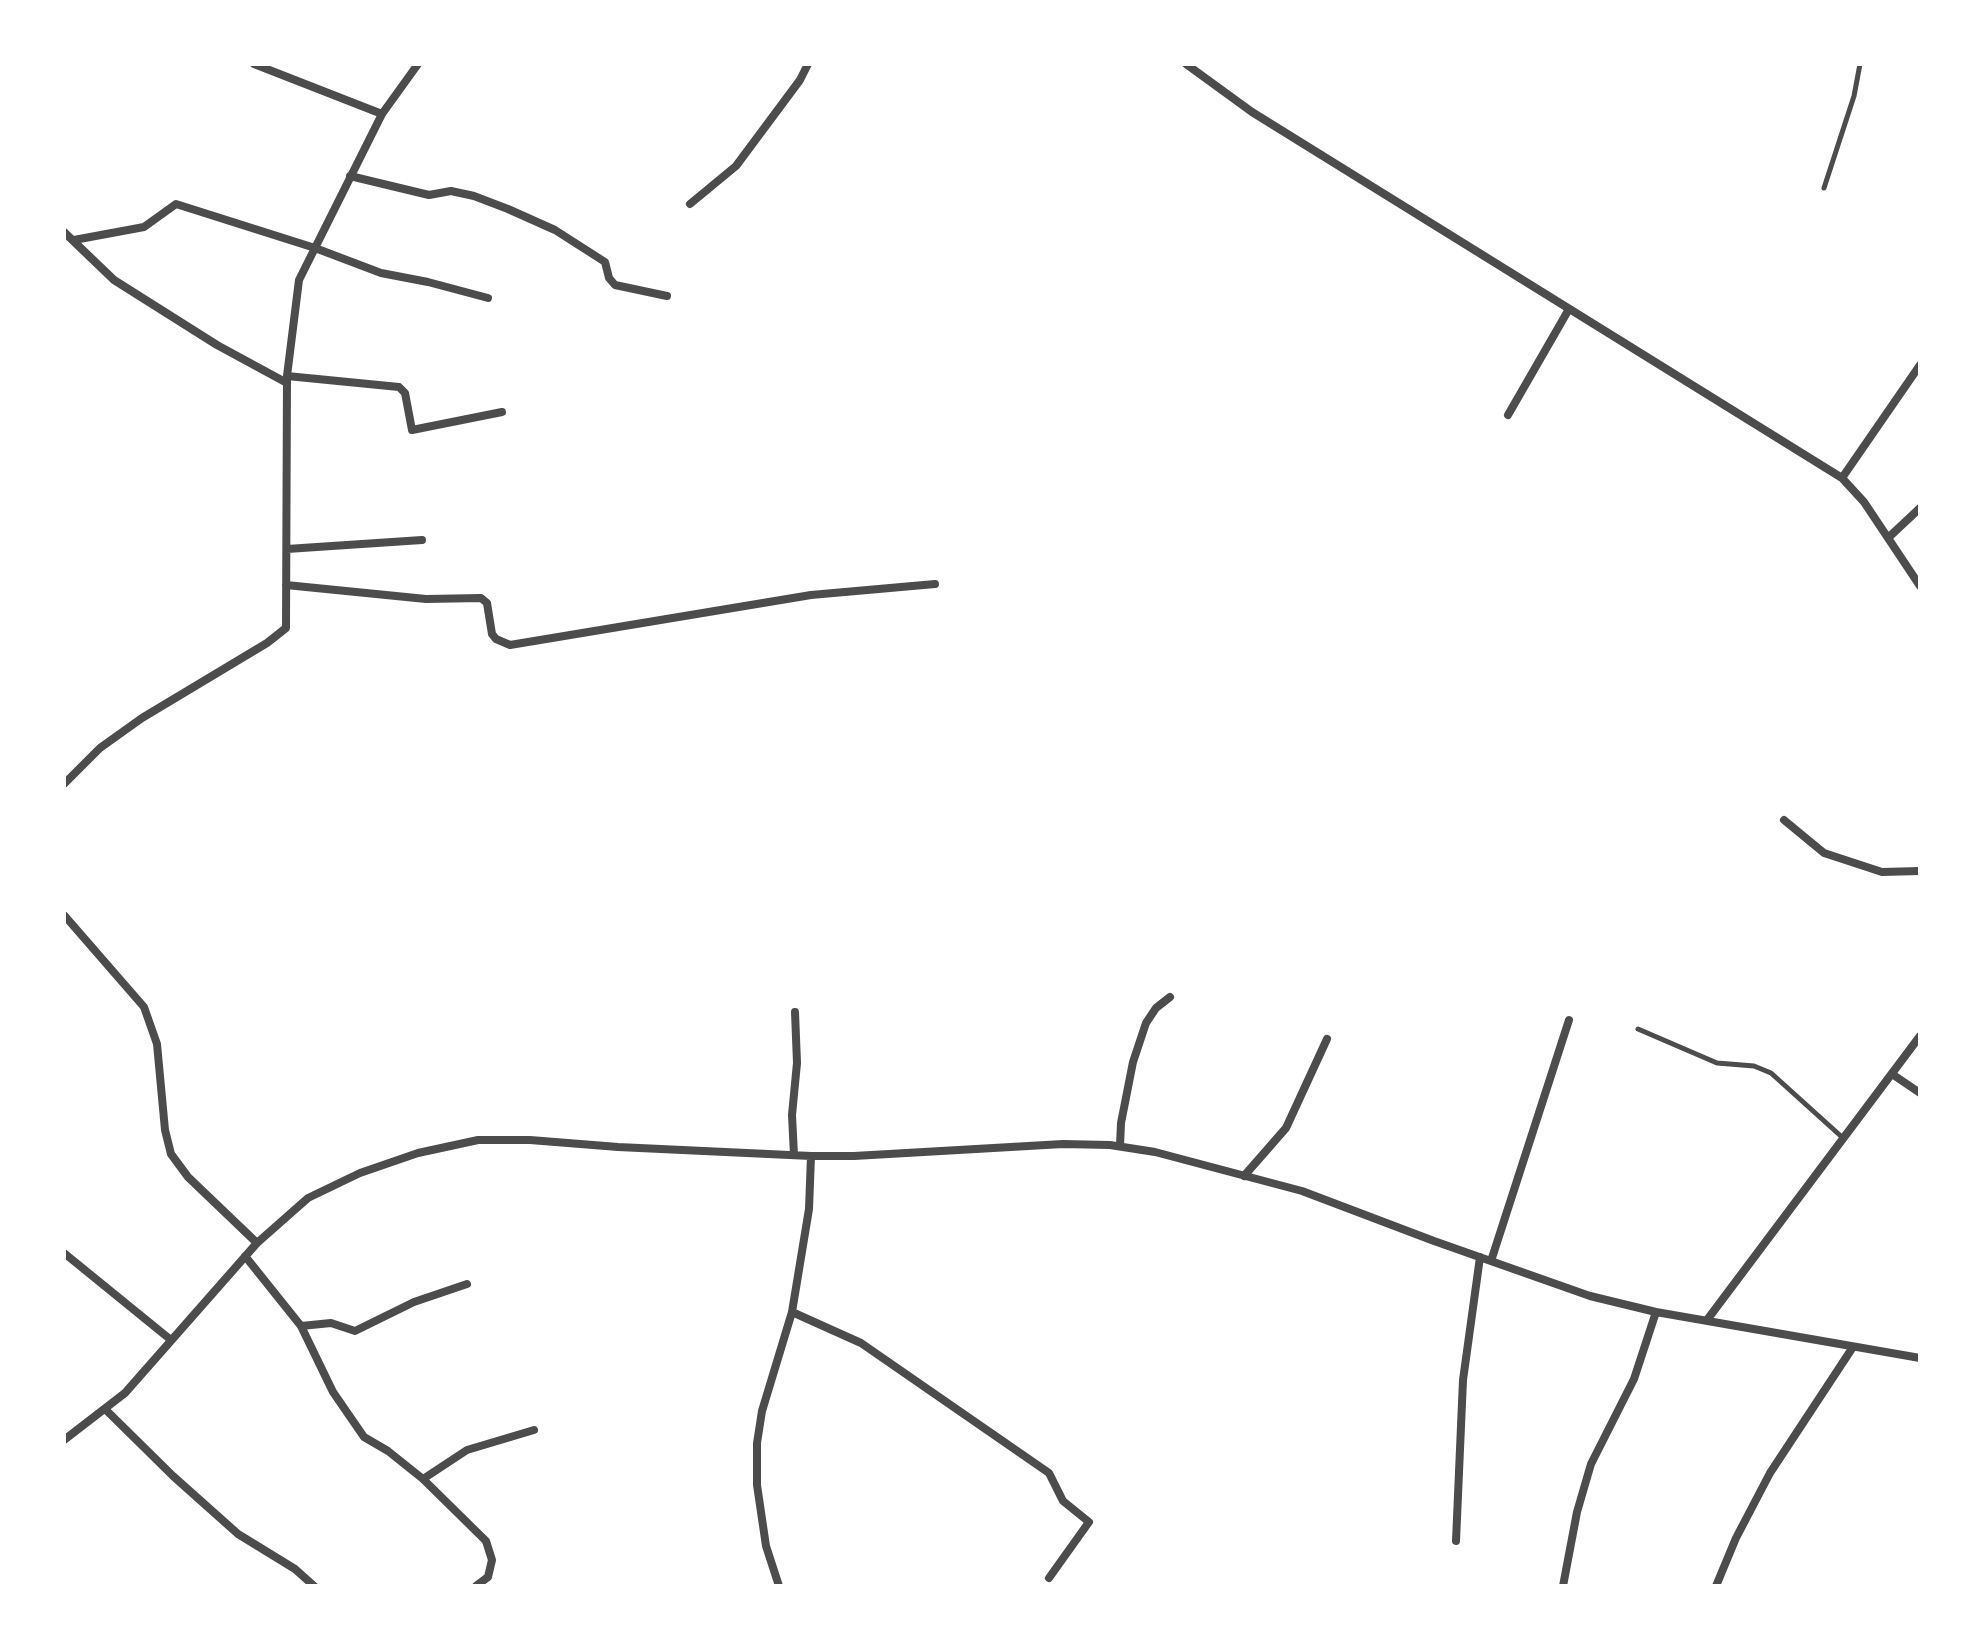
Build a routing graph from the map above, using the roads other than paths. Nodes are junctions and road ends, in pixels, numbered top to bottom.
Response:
1 (254, 64) edge
2 (418, 64) edge
3 (808, 64) edge
4 (1186, 64) edge
5 (1860, 64) edge
6 (382, 114) junction
7 (350, 176) junction
8 (1824, 188) dead end
9 (690, 204) dead end
10 (64, 232) edge
11 (74, 240) junction
12 (315, 248) junction
13 (667, 296) dead end
14 (488, 298) dead end
15 (1569, 309) junction
16 (1920, 365) edge
17 (287, 379) junction
18 (502, 412) dead end
19 (1508, 415) dead end
20 (1842, 478) junction
21 (1920, 508) edge
22 (1888, 538) junction
23 (422, 540) dead end
24 (287, 549) junction
25 (935, 584) dead end
26 (286, 585) junction
27 (1920, 586) edge
28 (64, 784) edge
29 (1784, 820) dead end
30 (1920, 871) edge
31 (64, 915) edge
32 (1170, 997) dead end
33 (795, 1012) dead end
34 (1569, 1020) dead end
35 (1638, 1029) dead end
36 (1920, 1036) edge
37 (1327, 1039) dead end
38 (1892, 1074) junction
39 (1920, 1093) edge
40 (1844, 1138) junction
41 (1120, 1146) junction
42 (794, 1155) junction
43 (811, 1156) junction
44 (1244, 1176) junction
45 (257, 1243) junction
46 (64, 1253) edge
47 (245, 1256) junction
48 (1480, 1257) junction
49 (1491, 1261) junction
50 (467, 1284) dead end
51 (792, 1312) junction
52 (1656, 1312) junction
53 (1707, 1320) junction
54 (301, 1326) junction
55 (171, 1340) junction
56 (1853, 1347) junction
57 (1920, 1358) edge
58 (105, 1409) junction
59 (534, 1430) dead end
60 (64, 1440) edge
61 (423, 1479) junction
62 (1456, 1541) dead end
63 (1049, 1578) dead end
64 (1717, 1584) edge
65 (314, 1586) edge
66 (476, 1586) edge
67 (779, 1586) edge
68 (1563, 1586) edge
69 (1727, 1586) edge

1 - 6 street
2 - 6 street
3 - 9 street
4 - 15 street
5 - 8 lane
6 - 7 street
7 - 12 street
7 - 13 street
10 - 11 street
11 - 12 street
11 - 17 street
12 - 14 street
12 - 17 street
15 - 19 street
15 - 20 street
16 - 20 street
17 - 18 street
17 - 24 street
20 - 22 street
21 - 22 street
22 - 27 street
23 - 24 street
24 - 26 street
25 - 26 street
26 - 28 street
29 - 30 street
31 - 45 street
32 - 41 street
33 - 42 street
34 - 49 street
35 - 40 lane
36 - 38 street
37 - 44 street
38 - 39 street
38 - 40 street
40 - 53 street
41 - 43 street
41 - 44 street
42 - 43 street
42 - 45 street
43 - 51 street
44 - 48 street
45 - 47 street
46 - 55 street
47 - 54 street
47 - 55 street
48 - 49 street
48 - 62 street
49 - 52 street
50 - 54 street
51 - 63 street
51 - 67 street
52 - 53 street
52 - 68 street
53 - 56 street
54 - 61 street
55 - 58 street
56 - 57 street
56 - 64 street
58 - 60 street
58 - 65 street
59 - 61 street
61 - 66 street
64 - 69 street

